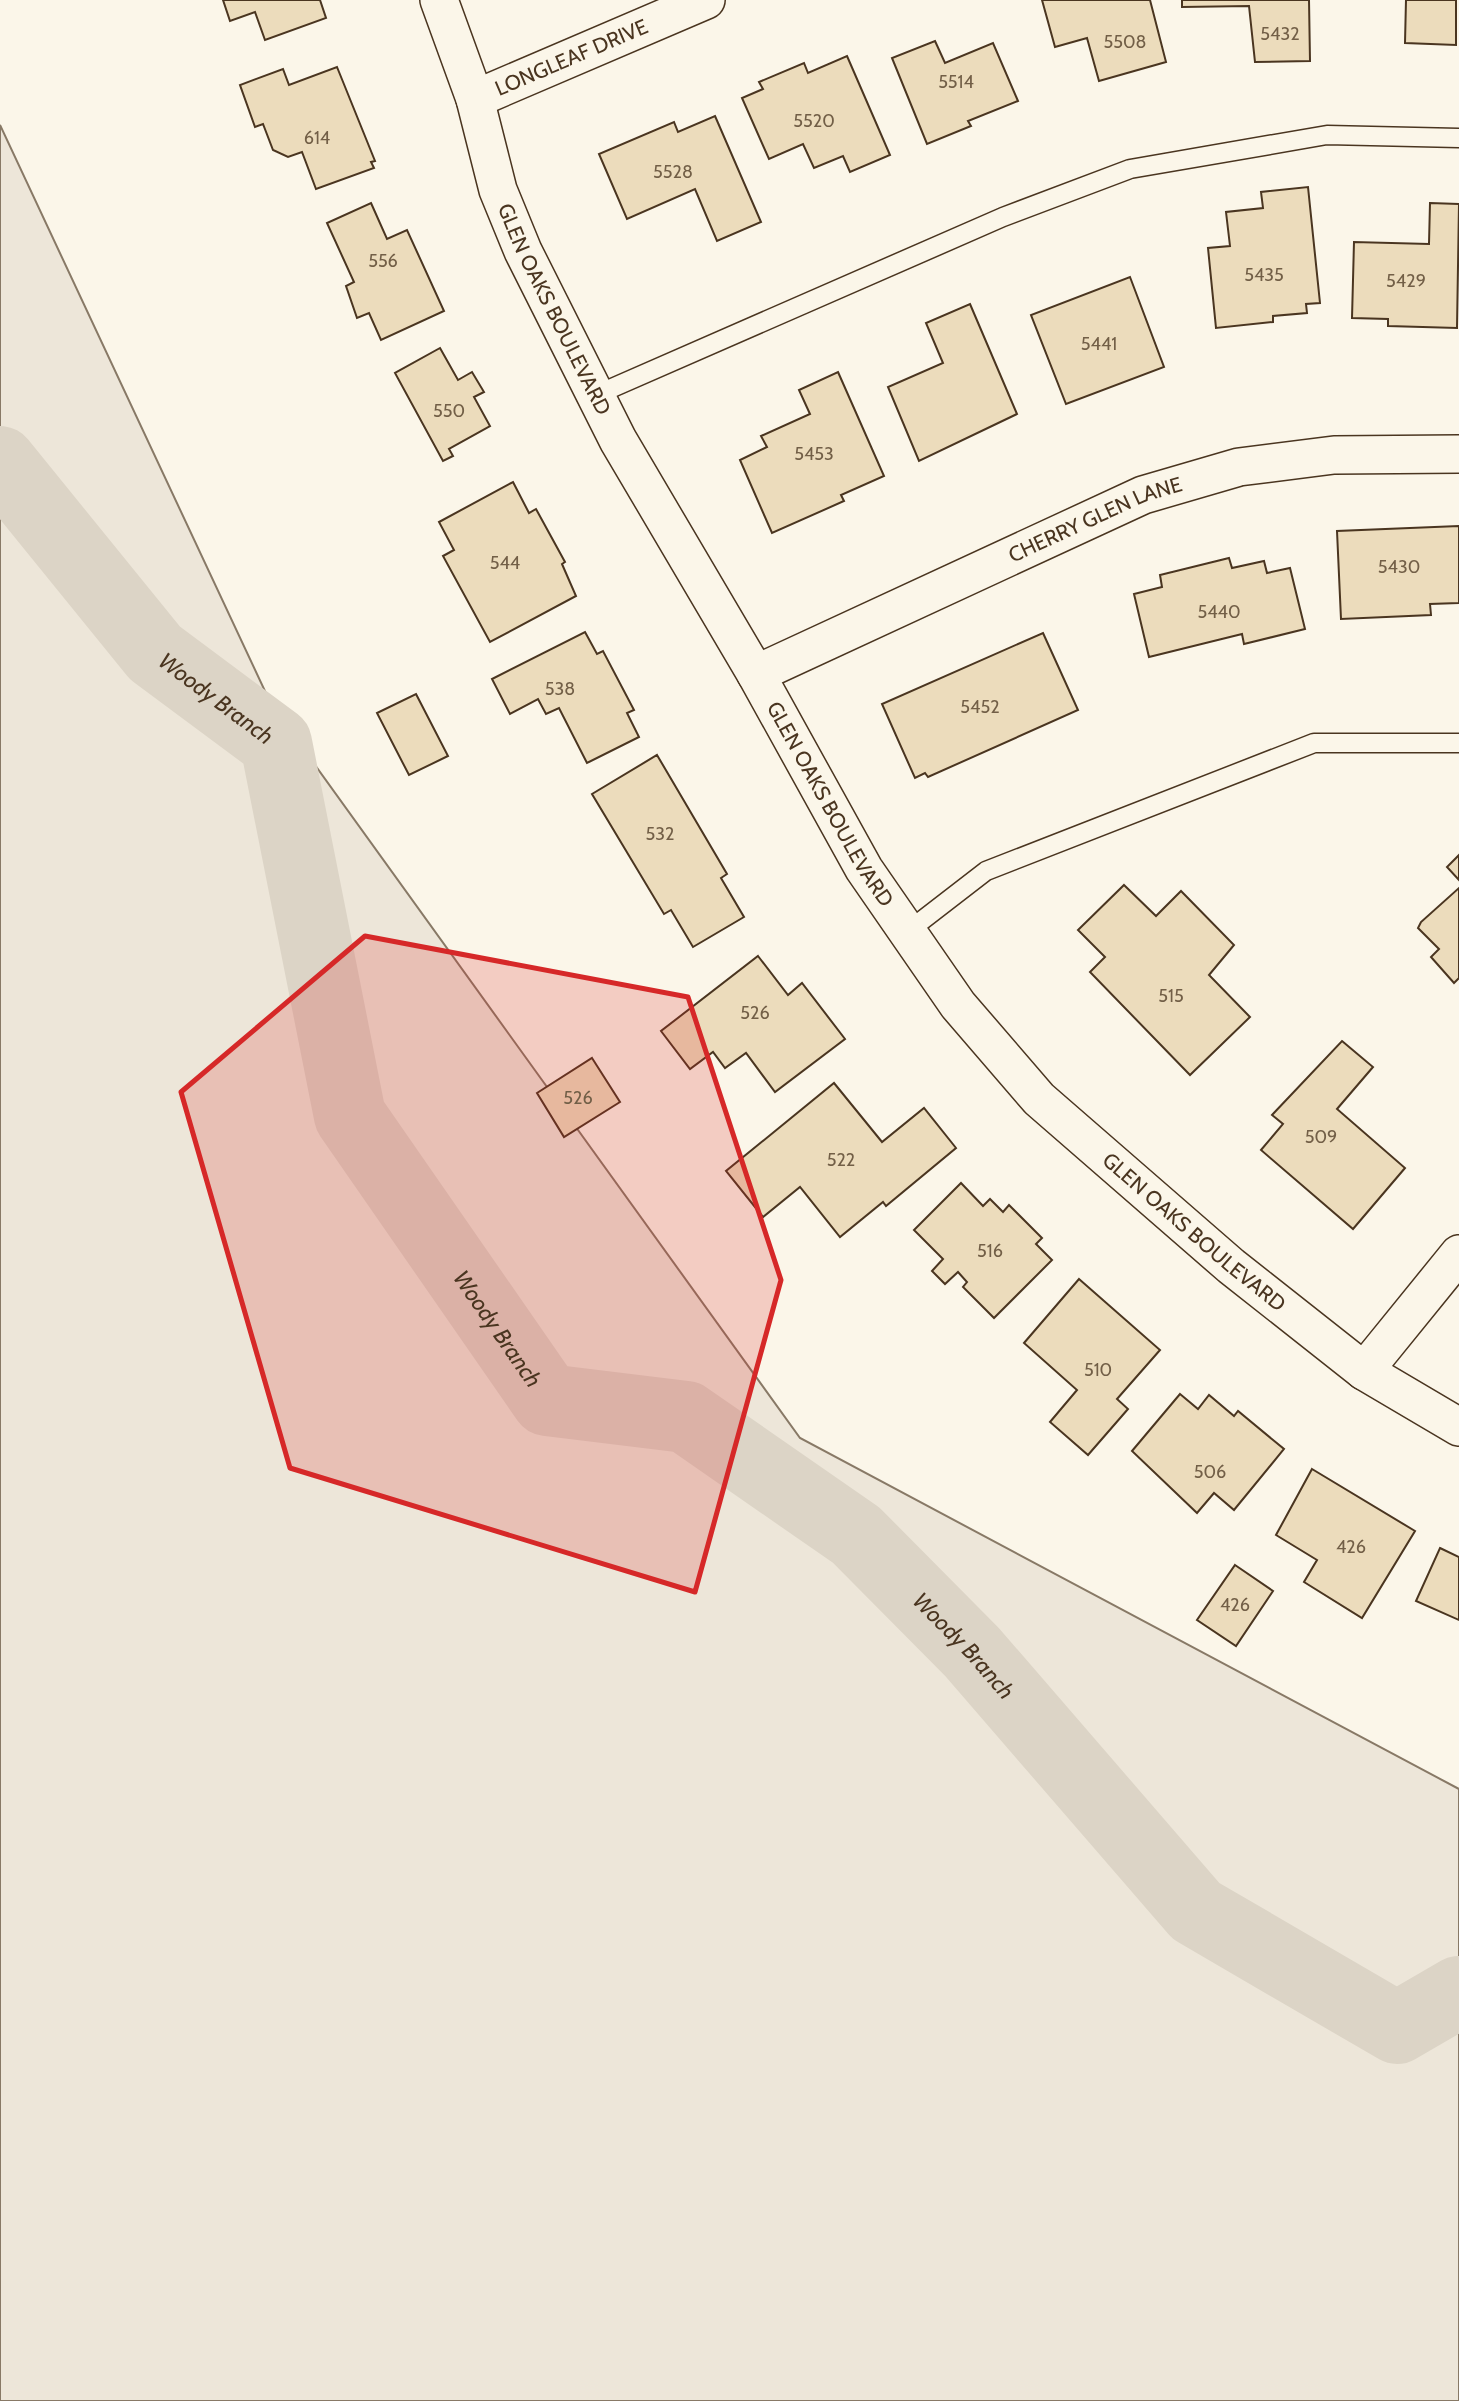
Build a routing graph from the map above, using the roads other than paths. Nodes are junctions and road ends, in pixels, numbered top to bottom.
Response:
1 (439, 0) edge
2 (706, 0) edge
3 (475, 99) junction
4 (1459, 138) edge
5 (596, 395) junction
6 (1459, 454) edge
7 (756, 674) junction
8 (1459, 743) edge
9 (907, 932) junction
10 (1459, 1254) edge
11 (1364, 1371) junction
12 (1459, 1427) edge

1 - 3 street, GLEN OAKS BOULEVARD
2 - 3 street, LONGLEAF DRIVE
3 - 5 street, GLEN OAKS BOULEVARD
4 - 5 lane
5 - 7 street, GLEN OAKS BOULEVARD
6 - 7 street, CHERRY GLEN LANE
7 - 9 street, GLEN OAKS BOULEVARD
8 - 9 lane
9 - 11 street, GLEN OAKS BOULEVARD
10 - 11 street
11 - 12 street, GLEN OAKS BOULEVARD

